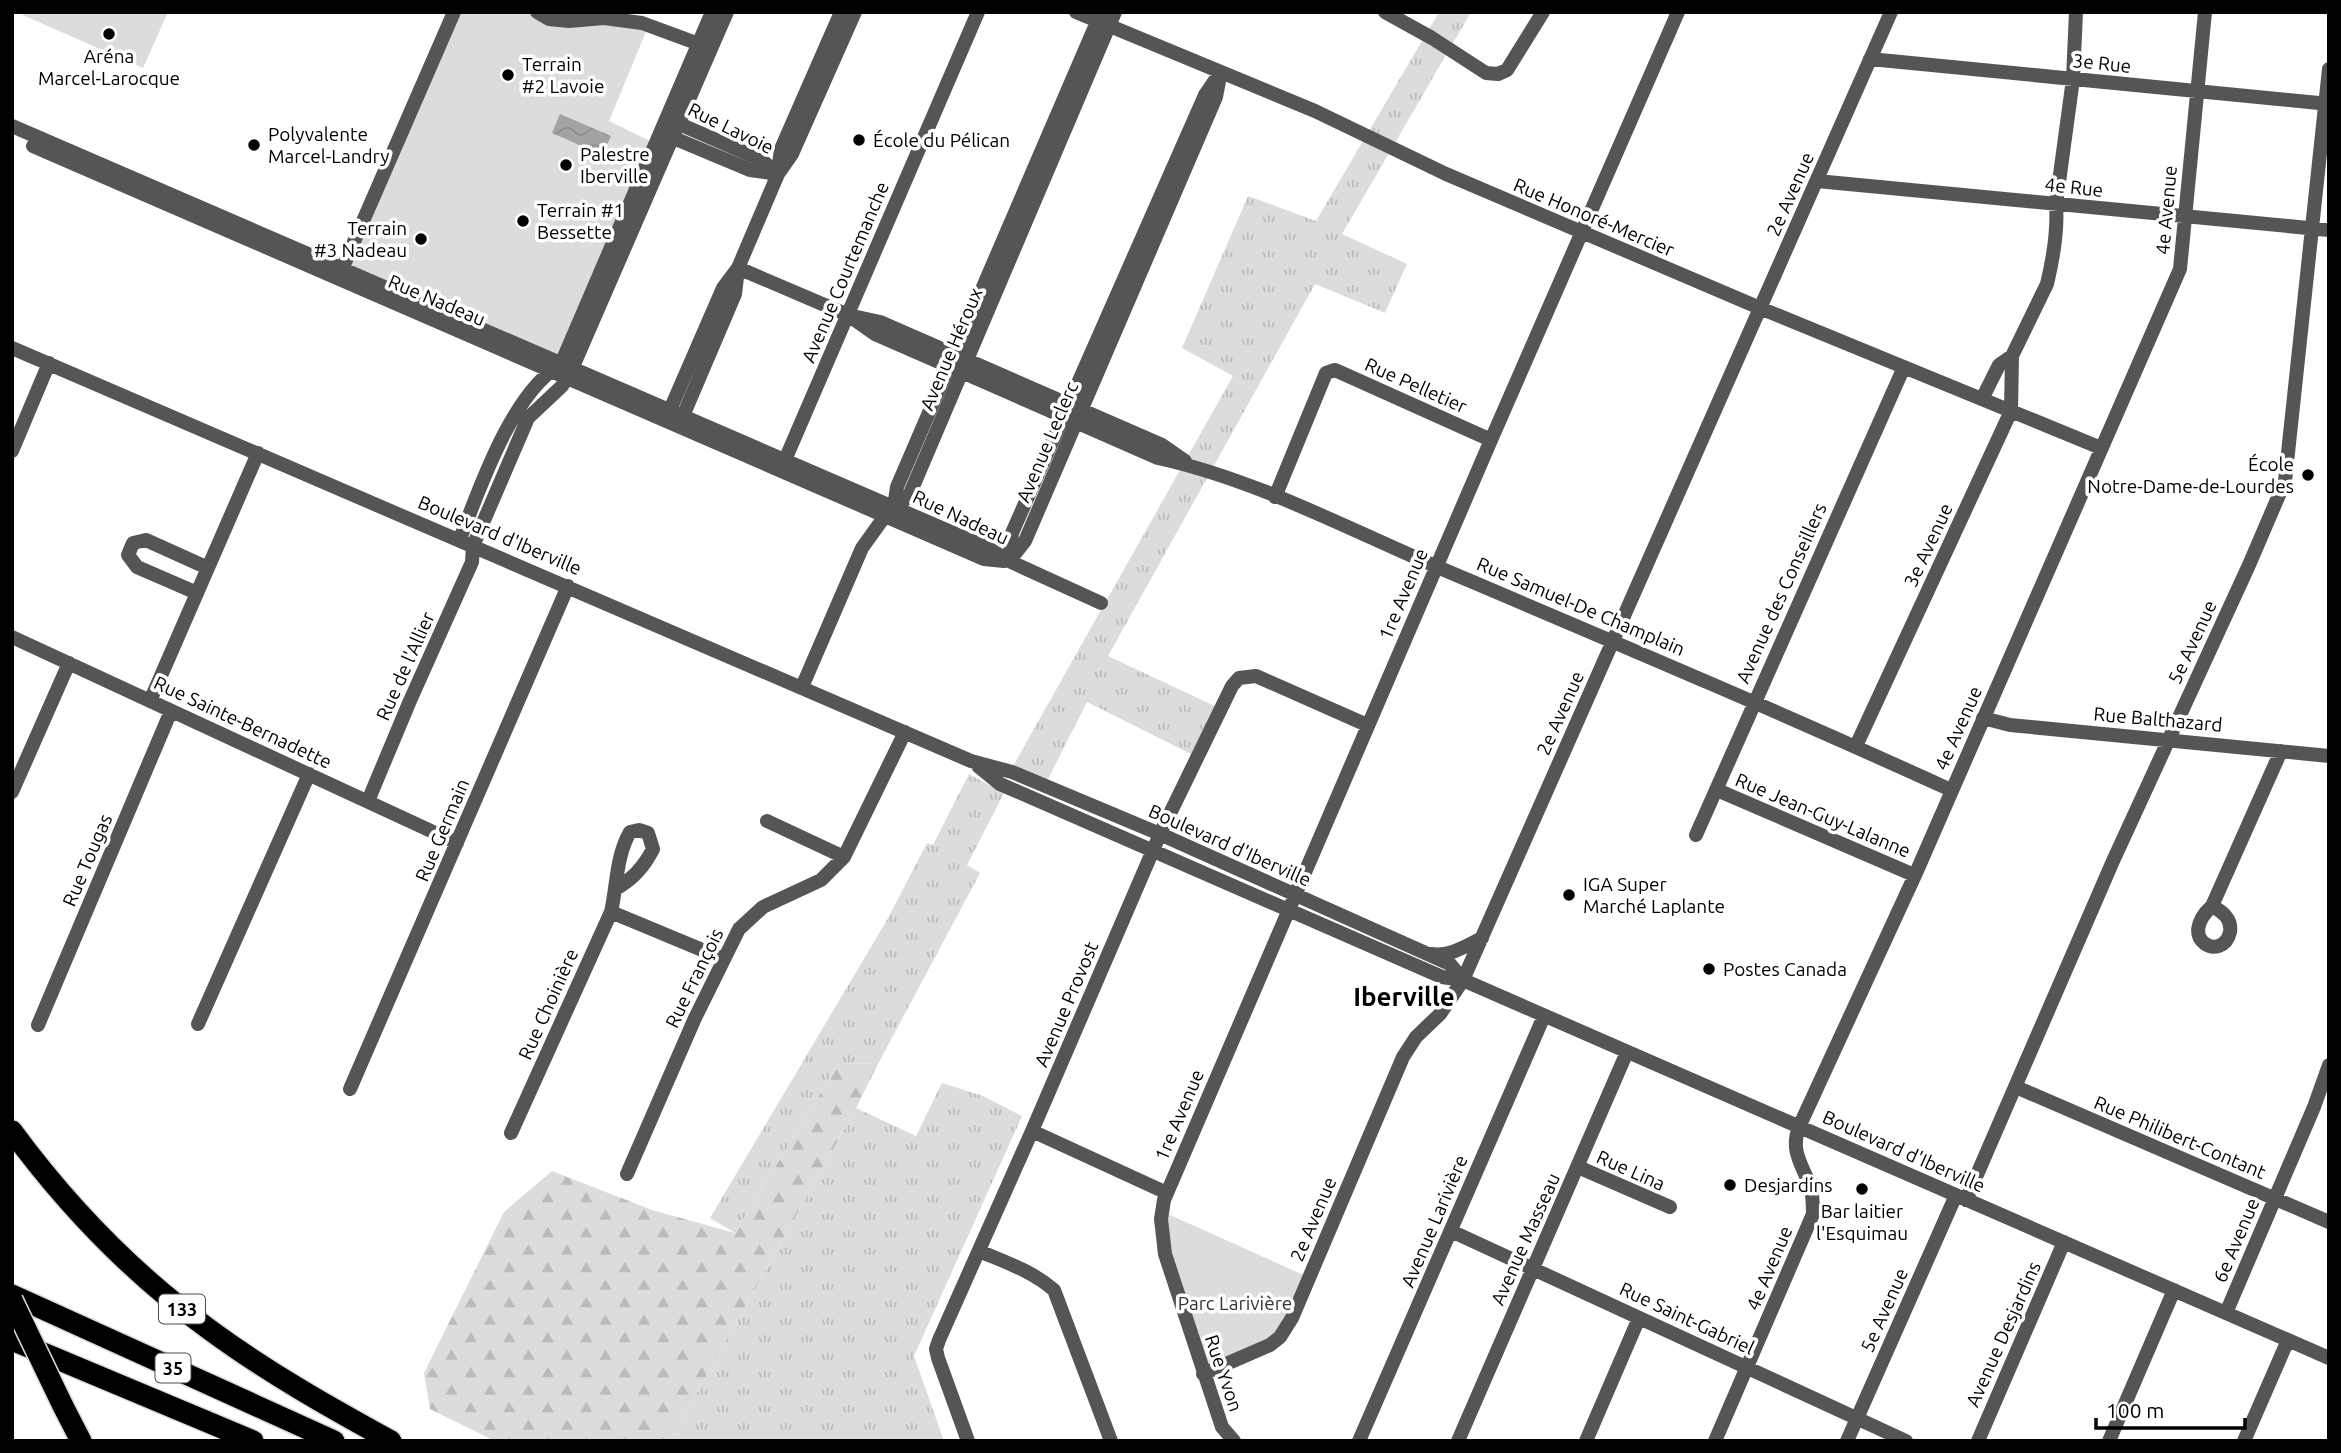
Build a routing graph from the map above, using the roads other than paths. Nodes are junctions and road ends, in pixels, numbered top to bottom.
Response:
1 (454, 12) edge
2 (537, 12) edge
3 (712, 12) edge
4 (727, 12) edge
5 (841, 12) edge
6 (855, 12) edge
7 (978, 12) edge
8 (1076, 12) edge
9 (1115, 12) edge
10 (1385, 12) edge
11 (1543, 12) edge
12 (1678, 12) edge
13 (1891, 12) edge
14 (2076, 12) edge
15 (2205, 12) edge
16 (604, 15) edge
17 (1102, 20) edge
18 (704, 47) junction
19 (1870, 59) junction
20 (2329, 69) edge
21 (1220, 73) junction
22 (2073, 79) junction
23 (2196, 93) junction
24 (2327, 104) edge
25 (12, 127) edge
26 (669, 128) junction
27 (12, 137) edge
28 (29, 139) junction
29 (778, 174) junction
30 (1816, 181) junction
31 (2056, 204) junction
32 (2185, 217) junction
33 (2313, 229) junction
34 (2329, 230) edge
35 (1582, 232) junction
36 (738, 268) junction
37 (341, 273) junction
38 (1760, 308) junction
39 (848, 315) junction
40 (12, 348) edge
41 (2012, 356) junction
42 (49, 363) junction
43 (958, 364) junction
44 (1903, 367) junction
45 (562, 370) junction
46 (1982, 399) junction
47 (2011, 411) junction
48 (1073, 414) junction
49 (674, 419) junction
50 (1491, 440) junction
51 (2101, 448) junction
52 (12, 450) edge
53 (258, 453) junction
54 (783, 465) junction
55 (488, 469) junction
56 (502, 475) junction
57 (1275, 497) junction
58 (889, 511) junction
59 (466, 542) junction
60 (1009, 561) junction
61 (1436, 566) junction
62 (208, 568) junction
63 (569, 586) junction
64 (197, 593) junction
65 (1101, 603) dead end
66 (12, 637) edge
67 (1614, 640) junction
68 (69, 663) junction
69 (802, 687) junction
70 (150, 701) junction
71 (1754, 701) junction
72 (171, 711) junction
73 (1983, 718) junction
74 (1367, 726) junction
75 (905, 732) junction
76 (2168, 739) junction
77 (1856, 746) junction
78 (2281, 751) junction
79 (2329, 757) edge
80 (971, 761) junction
81 (309, 774) junction
82 (1717, 790) junction
83 (1951, 790) junction
84 (12, 792) edge
85 (368, 801) junction
86 (767, 821) dead end
87 (1160, 834) junction
88 (1696, 835) dead end
89 (457, 843) junction
90 (1153, 850) junction
91 (844, 857) junction
92 (1914, 875) junction
93 (615, 889) dead end
94 (1295, 895) junction
95 (2212, 906) dead end
96 (1288, 911) junction
97 (611, 912) junction
98 (1482, 938) junction
99 (1422, 953) junction
100 (724, 960) junction
101 (1463, 980) junction
102 (1544, 1016) junction
103 (198, 1024) dead end
104 (38, 1025) dead end
105 (1627, 1052) junction
106 (2329, 1065) edge
107 (2016, 1087) junction
108 (350, 1089) dead end
109 (1799, 1127) junction
110 (12, 1131) edge
111 (1032, 1131) junction
112 (511, 1133) dead end
113 (1578, 1167) junction
114 (627, 1174) dead end
115 (1167, 1193) junction
116 (1961, 1197) junction
117 (2274, 1198) junction
118 (1670, 1208) dead end
119 (2329, 1222) edge
120 (1451, 1231) junction
121 (2064, 1242) junction
122 (979, 1251) junction
123 (1533, 1269) junction
124 (2174, 1290) junction
125 (12, 1298) edge
126 (2226, 1313) junction
127 (1639, 1318) junction
128 (12, 1340) edge
129 (2288, 1340) junction
130 (2329, 1357) edge
131 (1747, 1367) junction
132 (1203, 1374) junction
133 (1857, 1418) junction
134 (81, 1441) edge
135 (253, 1441) edge
136 (334, 1441) edge
137 (391, 1441) edge
138 (968, 1441) edge
139 (1111, 1441) edge
140 (1234, 1441) edge
141 (1360, 1441) edge
142 (1458, 1441) edge
143 (1586, 1441) edge
144 (1715, 1441) edge
145 (1847, 1441) edge
146 (1906, 1441) edge
147 (1978, 1441) edge
148 (2109, 1441) edge
149 (2244, 1441) edge

1 - 37 street
2 - 16 street
3 - 18 street
4 - 18 street
5 - 29 street
6 - 29 street
7 - 39 street, Avenue Courtemanche
8 - 17 street, Rue Honoré-Mercier
9 - 17 street, Avenue Héroux
10 - 11 street
12 - 35 street, 1re Avenue
13 - 19 street, 2e Avenue
14 - 22 street, 3e Avenue
15 - 23 street, 4e Avenue
16 - 18 street
17 - 21 street, Rue Honoré-Mercier
17 - 43 street, Avenue Héroux
18 - 26 street
19 - 22 street, 3e Rue
19 - 30 street, 2e Avenue
20 - 24 street, 5e Avenue
21 - 35 street, Rue Honoré-Mercier
21 - 48 street, Avenue Leclerc
22 - 23 street, 3e Rue
22 - 31 street, 3e Avenue
23 - 24 street, 3e Rue
23 - 32 street, 4e Avenue
24 - 33 street, 5e Avenue
25 - 28 street, Rue Nadeau
26 - 29 street, Rue Lavoie
26 - 45 street
27 - 28 street, Rue Nadeau
28 - 37 street, Rue Nadeau
29 - 36 street
30 - 31 street, 4e Rue
30 - 38 street, 2e Avenue
31 - 32 street, 4e Rue
31 - 41 street, 3e Avenue
32 - 33 street, 4e Rue
32 - 51 street, 4e Avenue
33 - 34 street, 4e Rue
33 - 76 street, 5e Avenue
35 - 38 street, Rue Honoré-Mercier
35 - 50 street, 1re Avenue
36 - 39 street, Rue Samuel-De Champlain
36 - 49 street
37 - 45 street, Rue Nadeau
38 - 44 street, Rue Honoré-Mercier
38 - 67 street, 2e Avenue
39 - 43 street, Rue Samuel-De Champlain
39 - 54 street, Avenue Courtemanche
40 - 42 street, Boulevard d'Iberville
41 - 46 street, 3e Avenue
41 - 47 street, 3e Avenue
42 - 52 street
42 - 53 street, Boulevard d'Iberville
43 - 48 street, Rue Samuel-De Champlain
43 - 58 street, Avenue Héroux
44 - 46 street, Rue Honoré-Mercier
44 - 71 street, Avenue des Conseillers
45 - 49 street, Rue Nadeau
45 - 55 street
45 - 56 street
46 - 47 street, Rue Honoré-Mercier
47 - 51 street, Rue Honoré-Mercier
47 - 77 street, 3e Avenue
48 - 57 street, Rue Samuel-De Champlain
48 - 60 street, Avenue Leclerc
49 - 54 street, Rue Nadeau
50 - 57 street, Rue Pelletier
50 - 61 street, 1re Avenue
51 - 73 street, 4e Avenue
53 - 59 street, Boulevard d'Iberville
53 - 62 street
54 - 58 street, Rue Nadeau
55 - 56 street
55 - 59 street
56 - 59 street
57 - 61 street, Rue Samuel-De Champlain
58 - 60 street, Rue Nadeau
58 - 69 street, Avenue Héroux
59 - 63 street, Boulevard d'Iberville
59 - 85 street, Rue de l'Allier
60 - 65 street, Rue Nadeau
61 - 67 street, Rue Samuel-De Champlain
61 - 74 street, 1re Avenue
62 - 64 street
62 - 64 street
63 - 69 street, Boulevard d'Iberville
63 - 89 street, Rue Germain
64 - 70 street
66 - 68 street, Rue Sainte-Bernadette
67 - 71 street, Rue Samuel-De Champlain
67 - 98 street, 2e Avenue
68 - 70 street, Rue Sainte-Bernadette
68 - 84 street
69 - 75 street, Boulevard d'Iberville
70 - 72 street, Rue Sainte-Bernadette
71 - 77 street, Rue Samuel-De Champlain
71 - 82 street, Avenue des Conseillers
72 - 81 street, Rue Sainte-Bernadette
72 - 104 street, Rue Tougas
73 - 76 street, Rue Balthazard
73 - 83 street, 4e Avenue
74 - 87 street, Avenue Provost
74 - 94 street, 1re Avenue
75 - 80 street, Boulevard d'Iberville
75 - 91 street, Rue François
76 - 78 street, Rue Balthazard
76 - 107 street, 5e Avenue
77 - 83 street, Rue Samuel-De Champlain
78 - 79 street, Rue Balthazard
78 - 95 street
80 - 87 street, Boulevard d'Iberville
80 - 90 street, Boulevard d'Iberville
81 - 85 street, Rue Sainte-Bernadette
81 - 103 street
82 - 88 street, Avenue des Conseillers
82 - 92 street, Rue Jean-Guy-Lalanne
83 - 92 street, 4e Avenue
85 - 89 street, Rue Sainte-Bernadette
86 - 91 street
87 - 90 street, Avenue Provost
87 - 94 street, Boulevard d'Iberville
89 - 108 street, Rue Germain
90 - 96 street, Boulevard d'Iberville
90 - 111 street, Avenue Provost
91 - 100 street, Rue François
92 - 109 street, 4e Avenue
93 - 97 street, Rue Choinière
94 - 96 street, 1re Avenue
94 - 99 street, Boulevard d'Iberville
96 - 101 street, Boulevard d'Iberville
96 - 115 street, 1re Avenue
97 - 100 street
97 - 112 street, Rue Choinière
98 - 99 street
98 - 101 street, 2e Avenue
99 - 101 street, Boulevard d'Iberville
100 - 114 street, Rue François
101 - 102 street, Boulevard d'Iberville
101 - 132 street, 2e Avenue
102 - 105 street, Boulevard d'Iberville
102 - 120 street, Avenue Larivière
105 - 109 street, Boulevard d'Iberville
105 - 113 street, Avenue Masseau
106 - 117 street, 6e Avenue
107 - 116 street, 5e Avenue
107 - 117 street, Rue Philibert-Contant
109 - 116 street, Boulevard d'Iberville
109 - 131 street, 4e Avenue
110 - 137 highway, 133
111 - 115 street
111 - 122 street, Avenue Provost
113 - 118 street, Rue Lina
113 - 123 street, Avenue Masseau
115 - 132 street, Rue Yvon
116 - 121 street, Boulevard d'Iberville
116 - 133 street, 5e Avenue
117 - 119 street, Rue Philibert-Contant
117 - 126 street, 6e Avenue
120 - 123 street, Rue Saint-Gabriel
120 - 141 street, Avenue Larivière
121 - 124 street, Boulevard d'Iberville
121 - 147 street, Avenue Desjardins
122 - 138 street, Avenue Provost
122 - 139 street
123 - 127 street, Rue Saint-Gabriel
123 - 142 street, Avenue Masseau
124 - 126 street, Boulevard d'Iberville
124 - 148 street
125 - 134 highway, bridge
125 - 136 highway, 35
126 - 129 street, Boulevard d'Iberville
127 - 131 street, Rue Saint-Gabriel
127 - 143 street
128 - 135 highway, 35
129 - 130 street, Boulevard d'Iberville
129 - 149 street
131 - 133 street, Rue Saint-Gabriel
131 - 144 street, 4e Avenue
132 - 140 street, Rue Yvon
133 - 145 street, 5e Avenue
133 - 146 street, Rue Saint-Gabriel

